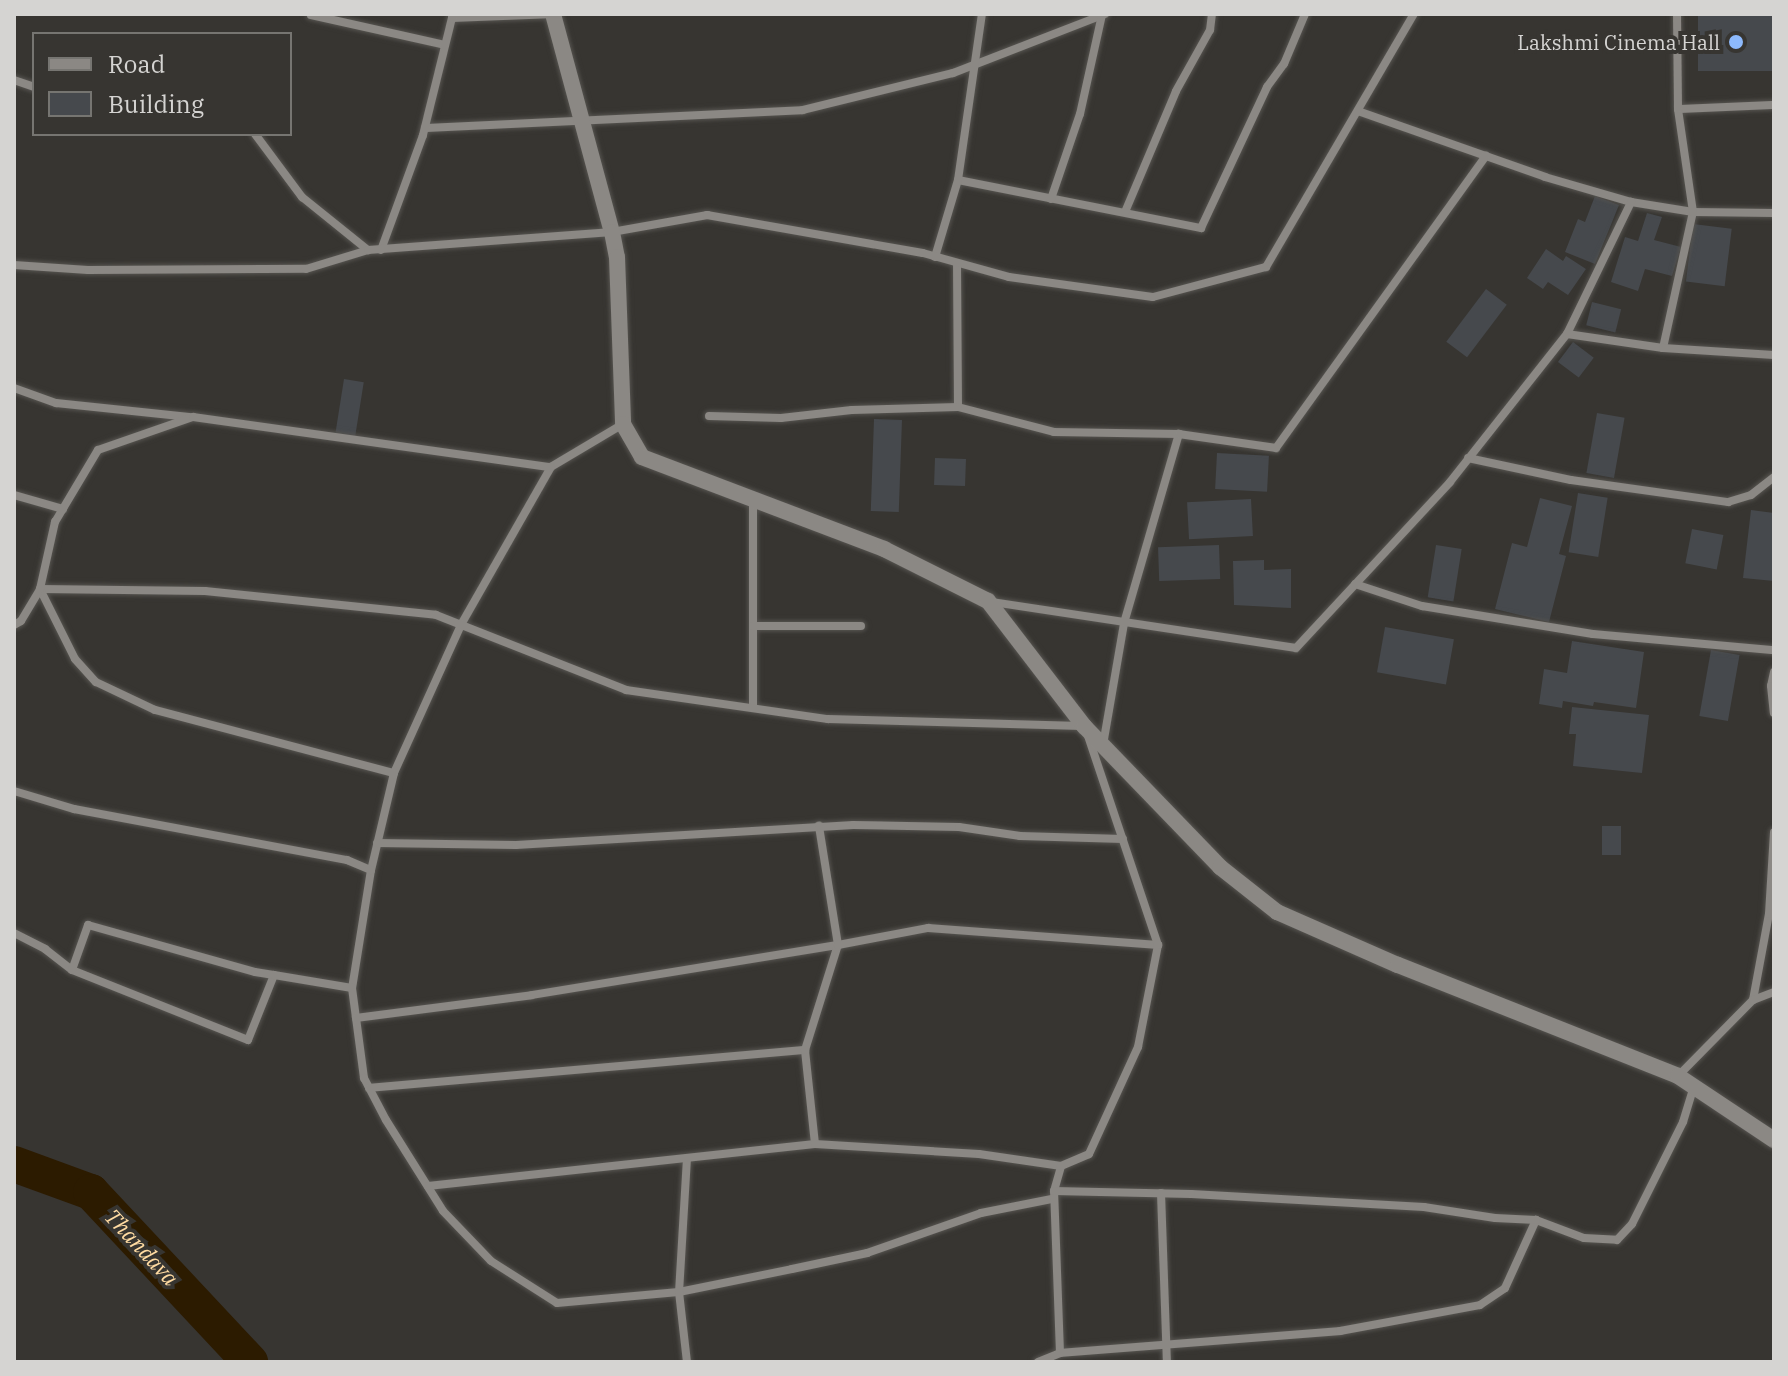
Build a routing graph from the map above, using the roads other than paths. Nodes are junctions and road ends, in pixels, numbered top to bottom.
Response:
1 (554, 14) edge
2 (982, 14) edge
3 (1212, 14) edge
4 (1305, 14) edge
5 (1414, 14) edge
6 (1677, 14) edge
7 (311, 15) edge
8 (1103, 15) edge
9 (452, 16) edge
10 (445, 45) junction
11 (975, 65) junction
12 (1774, 105) edge
13 (1678, 109) junction
14 (1358, 111) junction
15 (579, 121) junction
16 (425, 128) junction
17 (256, 136) edge
18 (1486, 156) junction
19 (958, 180) junction
20 (1051, 199) junction
21 (1631, 202) junction
22 (1125, 212) junction
23 (1693, 212) junction
24 (1774, 213) edge
25 (612, 232) junction
26 (368, 250) junction
27 (381, 250) junction
28 (935, 257) junction
29 (957, 263) junction
30 (14, 265) edge
31 (1567, 334) junction
32 (1663, 348) junction
33 (1774, 355) edge
34 (14, 388) edge
35 (958, 407) junction
36 (709, 416) dead end
37 (193, 417) junction
38 (623, 424) junction
39 (1179, 434) junction
40 (1468, 458) junction
41 (551, 467) junction
42 (1774, 477) edge
43 (14, 495) edge
44 (753, 499) junction
45 (63, 509) junction
46 (1355, 584) junction
47 (40, 589) junction
48 (988, 601) junction
49 (1124, 623) junction
50 (14, 625) edge
51 (461, 625) junction
52 (753, 626) junction
53 (861, 626) dead end
54 (1774, 650) edge
55 (1774, 672) edge
56 (753, 708) junction
57 (1774, 713) edge
58 (1084, 726) junction
59 (1103, 746) junction
60 (394, 773) junction
61 (14, 791) edge
62 (819, 826) junction
63 (1774, 832) edge
64 (1123, 839) junction
65 (377, 843) junction
66 (1773, 855) edge
67 (371, 870) junction
68 (14, 933) edge
69 (838, 945) junction
70 (1158, 945) junction
71 (72, 970) junction
72 (274, 975) junction
73 (352, 988) junction
74 (1774, 992) edge
75 (1753, 1000) junction
76 (356, 1018) junction
77 (805, 1050) junction
78 (1678, 1076) junction
79 (1694, 1087) junction
80 (369, 1088) junction
81 (1774, 1140) edge
82 (815, 1144) junction
83 (687, 1158) junction
84 (1061, 1166) junction
85 (428, 1186) junction
86 (1161, 1193) junction
87 (1053, 1195) junction
88 (1536, 1220) junction
89 (679, 1292) junction
90 (1167, 1344) junction
91 (1060, 1353) junction
92 (687, 1362) edge
93 (1038, 1362) edge
94 (1167, 1362) edge

1 - 9 street
1 - 15 main road
2 - 11 street
3 - 22 street
4 - 22 street
5 - 14 street
6 - 13 street
7 - 10 street
8 - 11 street
8 - 20 street
9 - 10 street
10 - 16 street
11 - 15 street
11 - 19 street
12 - 13 street
13 - 23 street
14 - 18 street
14 - 29 street
15 - 16 street
15 - 25 main road
16 - 27 street
17 - 26 street
18 - 21 street
18 - 39 street
19 - 20 street
19 - 28 street
20 - 22 street
21 - 23 street
21 - 31 street
23 - 24 street
23 - 32 street
25 - 27 street
25 - 28 street
25 - 38 main road
26 - 27 street
26 - 30 street
28 - 29 street
29 - 35 street
31 - 32 street
31 - 40 street
32 - 33 street
34 - 37 street
35 - 36 street
35 - 39 street
37 - 41 street
37 - 45 street
38 - 41 street
38 - 44 main road
39 - 49 street
40 - 42 street
40 - 46 street
41 - 51 street
43 - 45 street
44 - 48 main road
44 - 52 street
45 - 47 street
46 - 49 street
46 - 54 street
47 - 50 street
47 - 51 street
47 - 60 street
48 - 49 street
48 - 58 main road
49 - 59 street
51 - 56 street
51 - 60 street
52 - 53 street
52 - 56 street
55 - 57 street
56 - 58 street
58 - 59 main road
58 - 64 street
59 - 78 main road
60 - 65 street
61 - 67 street
62 - 64 street
62 - 65 street
62 - 69 street
63 - 66 street
64 - 70 street
65 - 67 street
66 - 75 street
67 - 73 street
68 - 71 street
69 - 70 street
69 - 76 street
69 - 77 street
70 - 84 street
71 - 72 street
71 - 72 street
72 - 73 street
73 - 76 street
74 - 75 street
75 - 78 street
76 - 80 street
77 - 80 street
77 - 82 street
78 - 79 main road
79 - 81 main road
79 - 88 street
80 - 85 street
82 - 83 street
82 - 84 street
83 - 85 street
83 - 89 street
84 - 87 street
85 - 89 street
86 - 87 street
86 - 88 street
86 - 90 street
87 - 89 street
87 - 91 street
88 - 90 street
89 - 92 street
90 - 91 street
90 - 94 street
91 - 93 street

